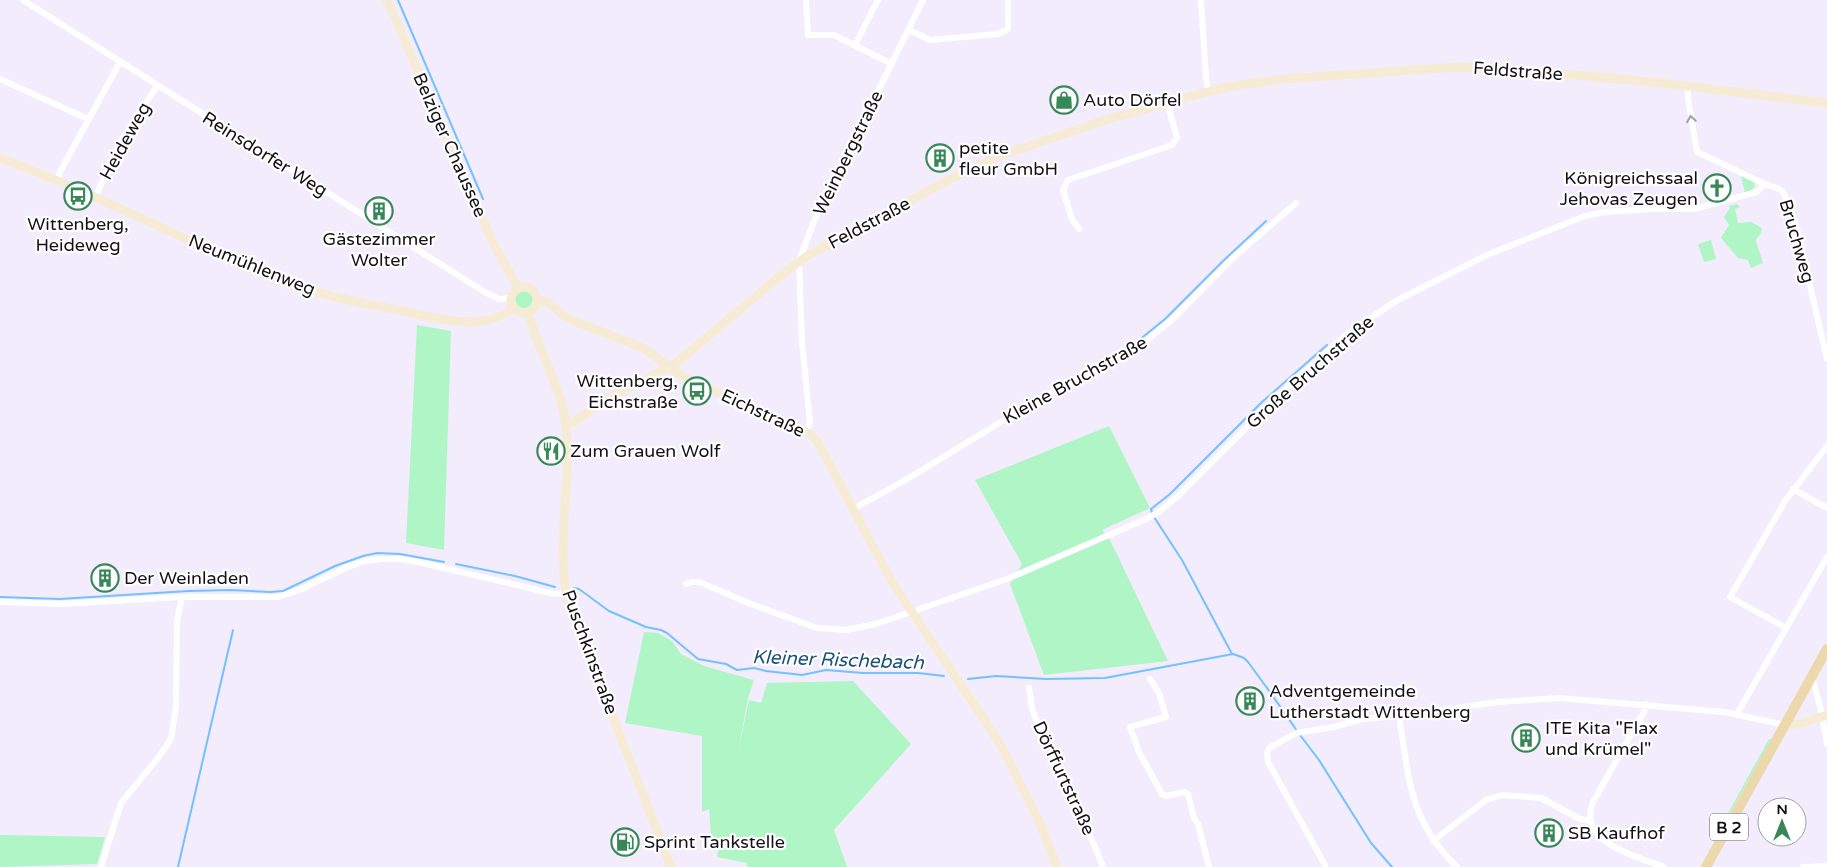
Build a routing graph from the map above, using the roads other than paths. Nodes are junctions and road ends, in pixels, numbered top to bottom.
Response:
1 (23, 0) edge
2 (387, 0) edge
3 (806, 0) edge
4 (878, 0) edge
5 (923, 0) edge
6 (1008, 0) edge
7 (1201, 0) edge
8 (908, 30) junction
9 (855, 45) junction
10 (120, 62) junction
11 (892, 64) junction
12 (0, 79) edge
13 (157, 86) junction
14 (1688, 86) junction
15 (1208, 91) junction
16 (1167, 103) junction
17 (1827, 103) edge
18 (88, 120) junction
19 (0, 158) edge
20 (56, 181) junction
21 (1765, 184) junction
22 (95, 198) junction
23 (1296, 203) dead end
24 (1079, 229) dead end
25 (799, 261) junction
26 (518, 288) junction
27 (510, 298) junction
28 (538, 300) junction
29 (513, 308) junction
30 (528, 313) junction
31 (1827, 359) edge
32 (670, 368) junction
33 (566, 424) junction
34 (806, 432) junction
35 (1827, 446) edge
36 (1794, 489) junction
37 (1827, 508) edge
38 (853, 509) junction
39 (1827, 558) edge
40 (686, 584) dead end
41 (566, 589) junction
42 (182, 596) junction
43 (0, 602) edge
44 (910, 611) junction
45 (1786, 628) junction
46 (1827, 649) edge
47 (1822, 666) edge
48 (1812, 677) junction
49 (1150, 678) dead end
50 (1029, 688) dead end
51 (1646, 704) junction
52 (1737, 714) junction
53 (1399, 716) junction
54 (1824, 716) edge
55 (1785, 725) junction
56 (1827, 744) edge
57 (1590, 821) junction
58 (1433, 841) junction
59 (1708, 866) edge
60 (1827, 866) edge
61 (100, 867) edge
62 (671, 867) edge
63 (1057, 867) edge
64 (1103, 867) edge
65 (1209, 867) edge
66 (1326, 867) edge
67 (1456, 867) edge
68 (1664, 867) edge
69 (1804, 867) edge

1 - 10 street, Reinsdorfer Weg
2 - 26 street, Belziger Chaussee
3 - 9 street
4 - 9 street
5 - 8 street, Weinbergstraße
6 - 8 street
7 - 15 street
8 - 11 street, Weinbergstraße
9 - 11 street
10 - 13 street, Reinsdorfer Weg
10 - 18 street
11 - 25 street, Weinbergstraße
12 - 18 street
13 - 22 street, Heideweg
13 - 27 street, Reinsdorfer Weg
14 - 15 street, Feldstraße
14 - 17 street, Feldstraße
21 -> 14 street, Bruchweg
15 - 16 street, Feldstraße
16 - 24 street
16 - 25 street, Feldstraße
18 - 20 street
19 - 20 street, Neumühlenweg
20 - 22 street, Neumühlenweg
21 - 31 street, Bruchweg
21 - 44 street, Große Bruchstraße
22 - 29 street, Neumühlenweg
23 - 38 street, Kleine Bruchstraße
25 - 32 street, Feldstraße
25 - 34 street, Weinbergstraße
26 - 27 street
26 - 28 street
27 - 29 street
28 - 30 street
28 - 32 street, Eichstraße
29 - 30 street
30 - 33 street, Puschkinstraße
32 - 33 street, Feldstraße
32 - 34 street, Eichstraße
33 - 41 street, Puschkinstraße
34 - 38 street, Eichstraße
35 - 36 street
36 - 37 street
36 - 45 street
38 - 44 street, Eichstraße
39 - 45 street
40 - 44 street, Große Bruchstraße
41 - 42 street
41 - 62 street, Puschkinstraße
42 - 43 street
42 - 61 street
44 - 63 street, Eichstraße
45 - 52 street
46 - 47 main road, B 2
47 - 48 main road, B 2
48 - 54 street
48 - 55 main road, B 2
49 - 65 street
50 - 64 street, Dörffurtstraße
51 - 52 street
51 - 53 street
51 - 57 street
52 - 55 street
53 - 58 street
53 - 66 street
54 - 55 street
54 - 56 street
55 - 59 main road, B 2
57 - 58 street
57 - 68 street
58 - 67 street
60 - 69 street

